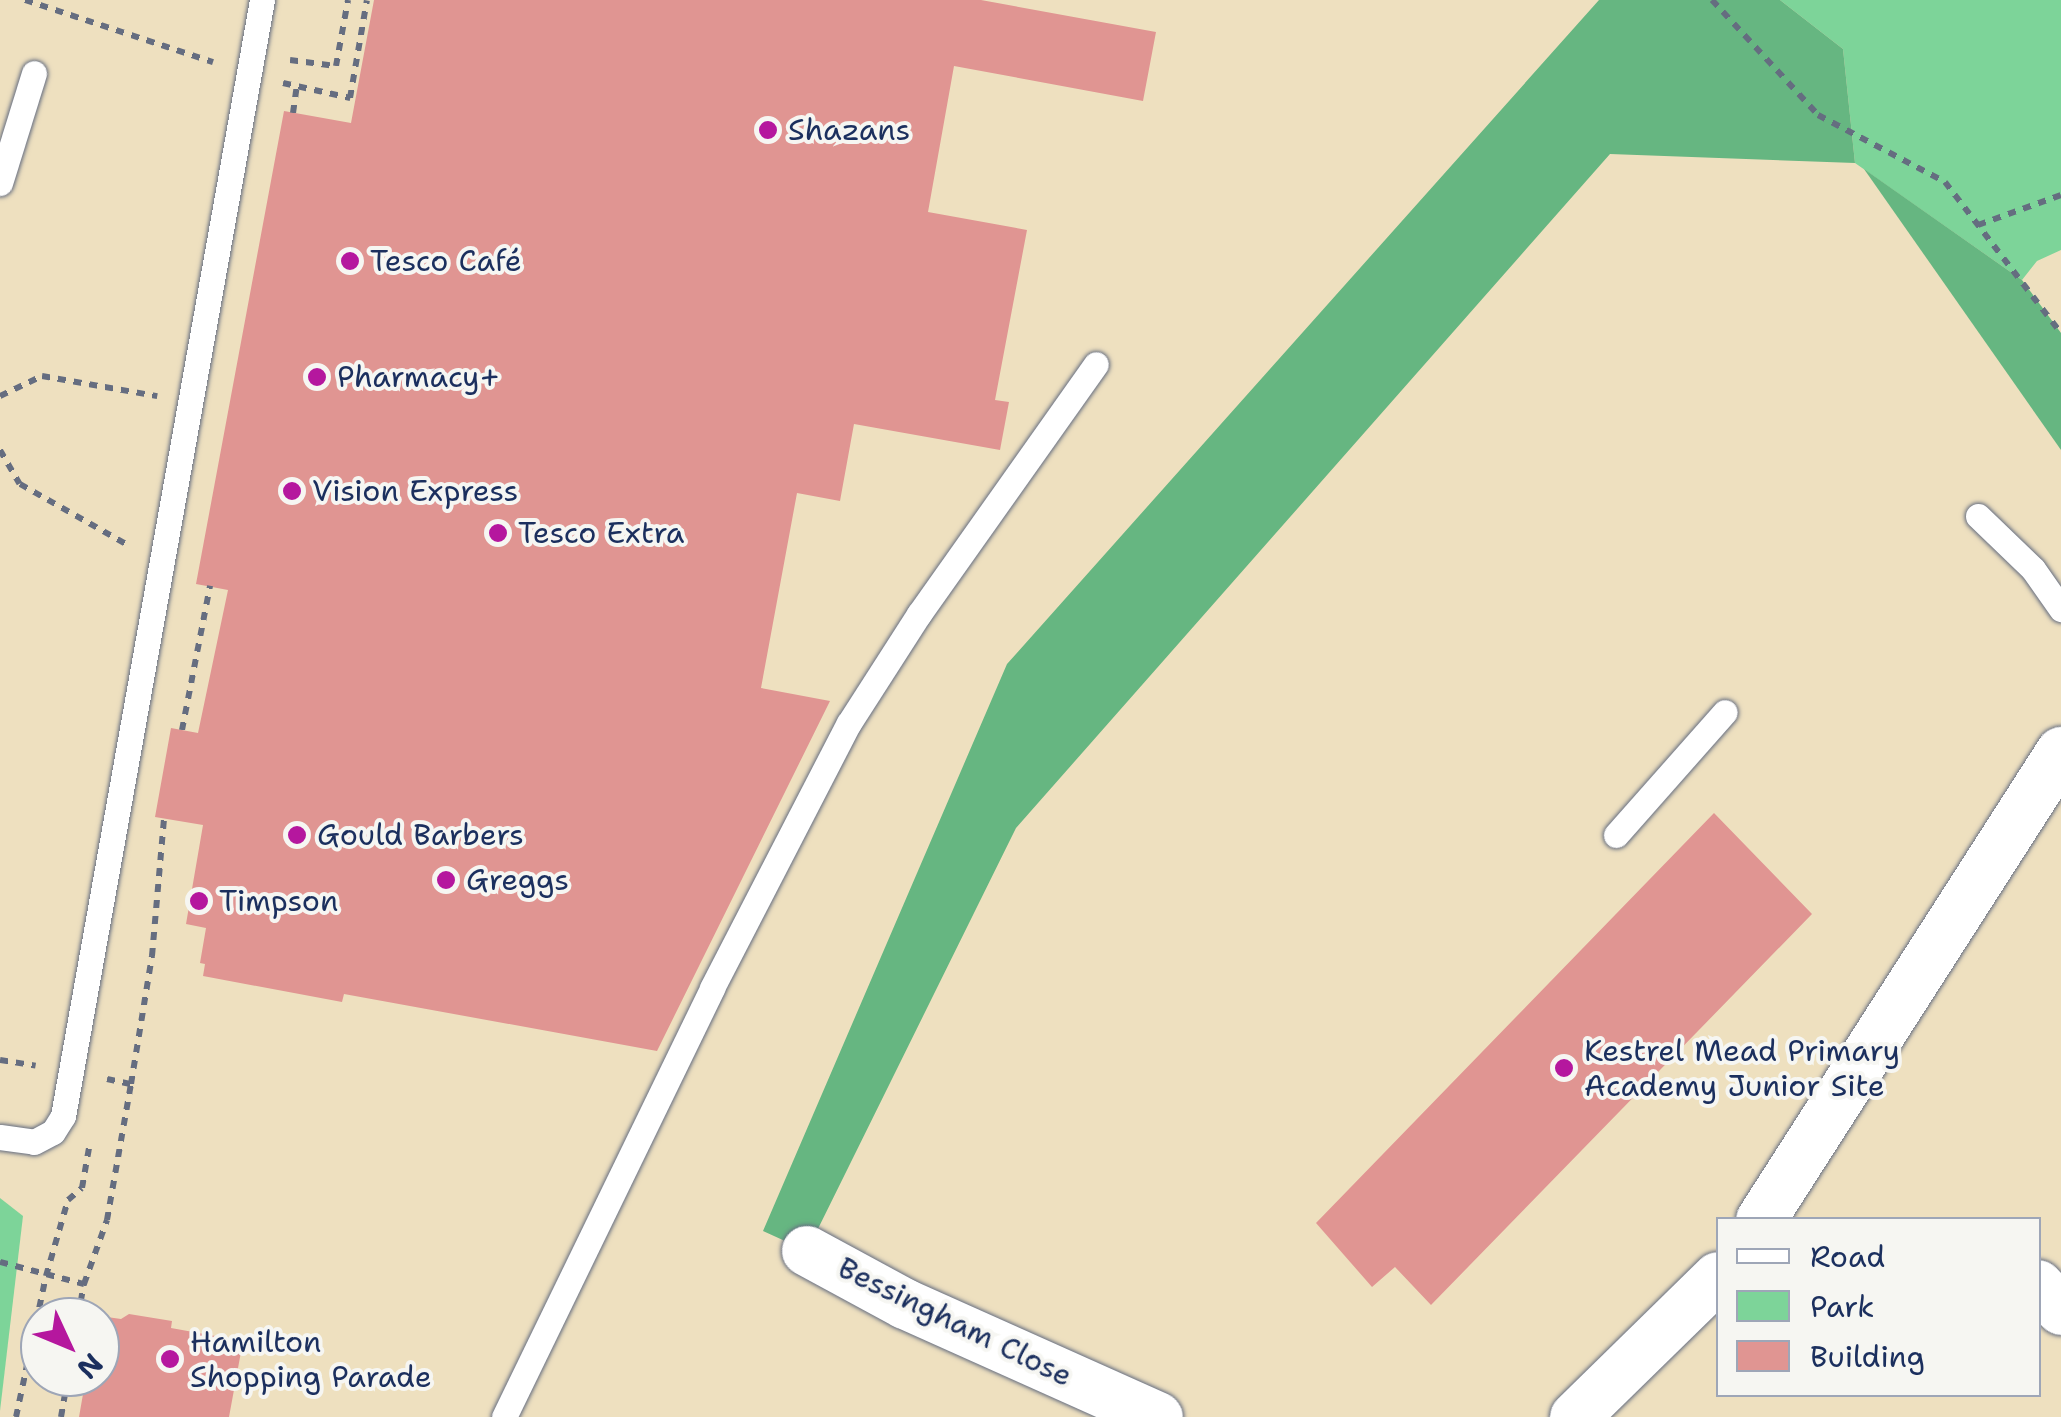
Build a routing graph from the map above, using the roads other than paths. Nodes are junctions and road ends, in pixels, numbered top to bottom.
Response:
1 (262, 0) edge
2 (34, 72) dead end
3 (0, 183) edge
4 (1096, 364) dead end
5 (1978, 516) dead end
6 (2061, 610) edge
7 (1725, 712) dead end
8 (2061, 752) edge
9 (1616, 834) dead end
10 (0, 1137) edge
11 (1763, 1217) edge
12 (807, 1250) dead end
13 (1716, 1279) edge
14 (2041, 1287) edge
15 (2061, 1310) edge
16 (504, 1417) edge
17 (1158, 1417) edge
18 (1575, 1417) edge

1 - 10 lane
2 - 3 lane
4 - 16 lane
5 - 6 lane
7 - 9 lane
8 - 11 street
12 - 17 street, Bessingham Close
13 - 18 street
14 - 15 street

